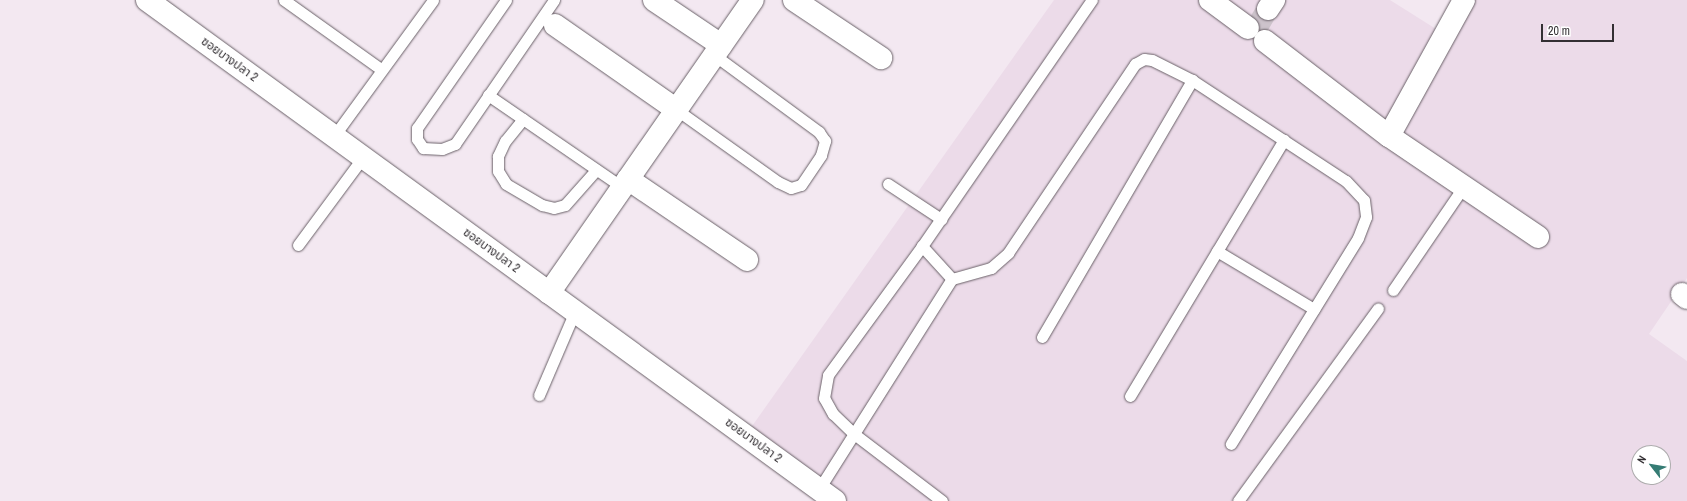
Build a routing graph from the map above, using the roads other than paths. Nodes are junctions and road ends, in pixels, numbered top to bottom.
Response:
1 (147, 0) edge
2 (284, 0) edge
3 (433, 0) edge
4 (506, 0) edge
5 (554, 0) edge
6 (654, 0) edge
7 (753, 0) edge
8 (794, 0) edge
9 (1092, 0) edge
10 (1210, 0) edge
11 (1464, 0) edge
12 (555, 25) dead end
13 (1248, 28) dead end
14 (1265, 41) dead end
15 (717, 50) junction
16 (881, 58) dead end
17 (382, 70) junction
18 (1192, 80) junction
19 (488, 95) junction
20 (677, 110) junction
21 (523, 119) junction
22 (334, 136) junction
23 (1389, 136) junction
24 (1284, 140) junction
25 (363, 157) junction
26 (596, 170) junction
27 (625, 183) junction
28 (888, 184) dead end
29 (1464, 186) junction
30 (941, 219) junction
31 (1538, 237) dead end
32 (298, 245) dead end
33 (922, 246) junction
34 (1218, 251) junction
35 (747, 260) dead end
36 (952, 279) junction
37 (1393, 290) dead end
38 (549, 293) junction
39 (1378, 308) dead end
40 (1314, 309) junction
41 (574, 311) junction
42 (1042, 337) dead end
43 (539, 395) dead end
44 (1130, 396) dead end
45 (854, 434) junction
46 (1231, 444) dead end
47 (827, 495) edge
48 (942, 501) edge
49 (1238, 501) edge

1 - 22 street, ซอยบางปลา 2
2 - 17 lane
3 - 17 lane
4 - 19 lane
5 - 19 lane
6 - 15 street
7 - 15 street
8 - 16 street
9 - 30 lane
10 - 13 street
11 - 23 street
12 - 20 street
14 - 23 street
15 - 20 street
15 - 20 lane
17 - 22 lane
18 - 24 lane
18 - 36 lane
18 - 42 lane
19 - 21 lane
20 - 27 street
21 - 26 lane
21 - 26 lane
22 - 25 street, ซอยบางปลา 2
23 - 29 street
24 - 34 lane
24 - 40 lane
25 - 32 lane
25 - 38 street, ซอยบางปลา 2
26 - 27 lane
27 - 35 street
27 - 38 street
28 - 30 lane
29 - 31 street
29 - 37 lane
30 - 33 lane
33 - 36 lane
33 - 45 lane
34 - 40 lane
34 - 44 lane
36 - 45 lane
38 - 41 street, ซอยบางปลา 2
39 - 49 lane
40 - 46 lane
41 - 43 lane
41 - 47 street, ซอยบางปลา 2
45 - 47 lane
45 - 48 lane

